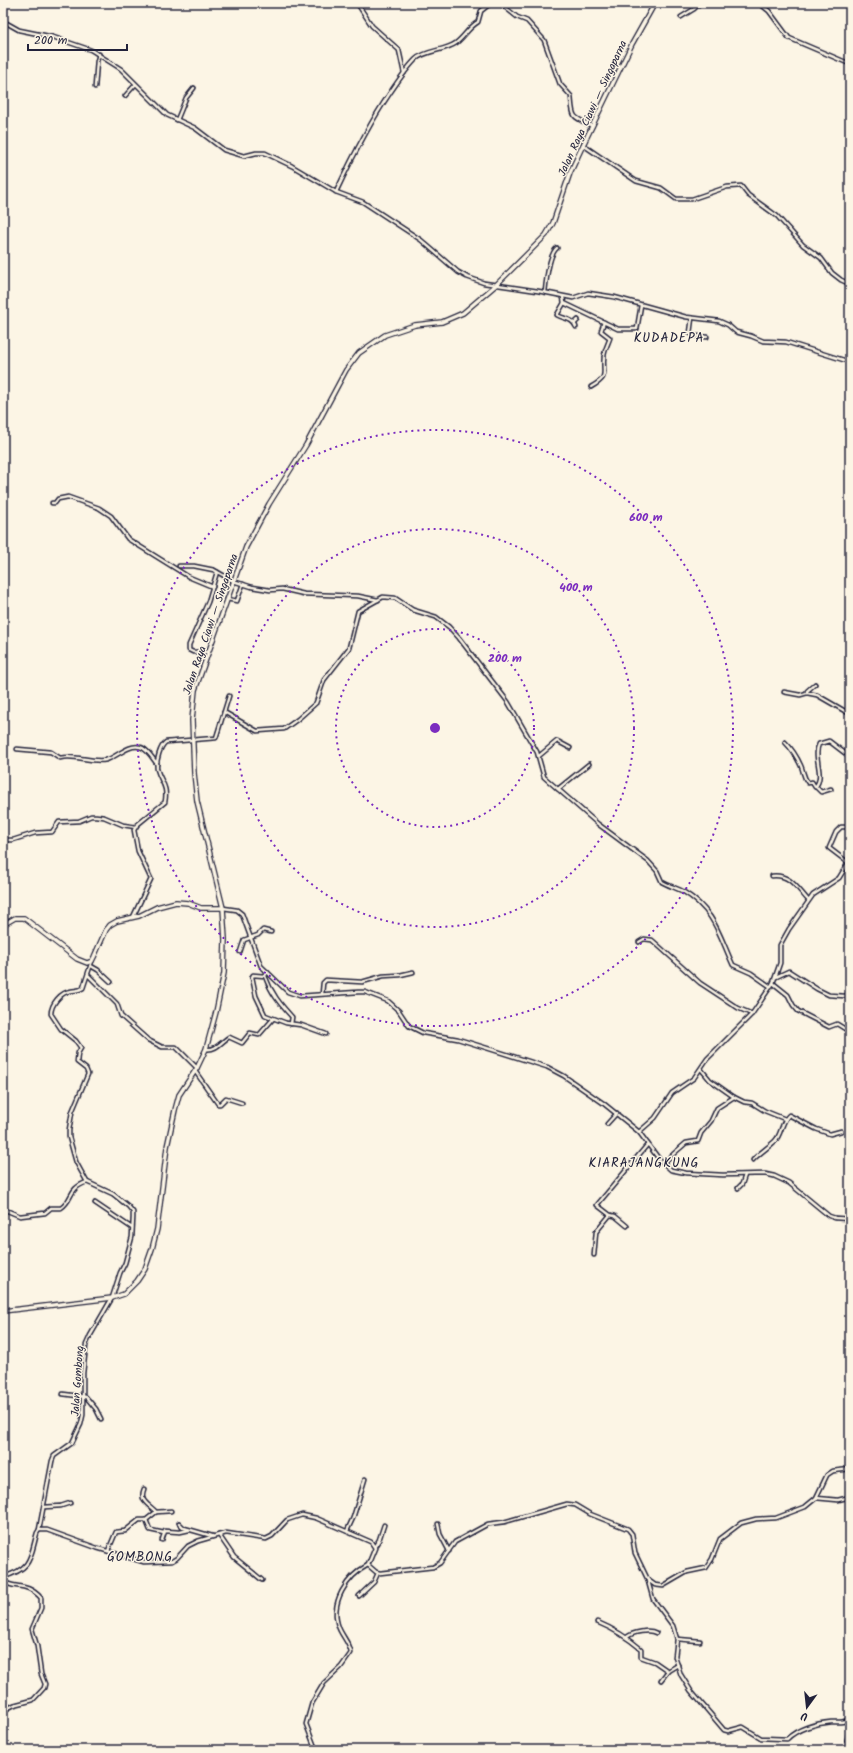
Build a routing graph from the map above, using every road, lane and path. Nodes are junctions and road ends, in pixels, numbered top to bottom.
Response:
1 (357, 3) edge
2 (491, 3) edge
3 (500, 3) edge
4 (655, 3) edge
5 (700, 3) edge
6 (759, 3) edge
7 (681, 17) dead end
8 (3, 21) edge
9 (99, 54) junction
10 (850, 64) edge
11 (404, 74) junction
12 (135, 85) junction
13 (95, 87) dead end
14 (194, 88) dead end
15 (125, 96) dead end
16 (177, 120) junction
17 (592, 126) junction
18 (583, 145) junction
19 (336, 192) junction
20 (557, 248) dead end
21 (850, 284) edge
22 (496, 285) junction
23 (545, 292) junction
24 (563, 297) junction
25 (564, 303) junction
26 (641, 305) junction
27 (692, 318) junction
28 (578, 320) dead end
29 (604, 322) junction
30 (707, 337) dead end
31 (850, 362) edge
32 (591, 387) dead end
33 (52, 503) dead end
34 (179, 566) dead end
35 (217, 572) junction
36 (233, 581) junction
37 (243, 584) junction
38 (213, 587) junction
39 (227, 599) junction
40 (378, 600) junction
41 (208, 652) junction
42 (815, 684) dead end
43 (784, 692) dead end
44 (807, 693) junction
45 (229, 696) dead end
46 (224, 712) junction
47 (850, 714) edge
48 (192, 739) junction
49 (785, 742) dead end
50 (570, 748) dead end
51 (18, 749) dead end
52 (850, 753) edge
53 (539, 756) junction
54 (158, 764) junction
55 (589, 764) dead end
56 (816, 787) junction
57 (558, 789) junction
58 (831, 790) dead end
59 (136, 827) junction
60 (850, 827) edge
61 (3, 840) edge
62 (849, 862) edge
63 (772, 876) dead end
64 (808, 900) junction
65 (223, 908) junction
66 (133, 918) junction
67 (3, 925) edge
68 (270, 932) dead end
69 (250, 936) junction
70 (639, 942) dead end
71 (240, 952) dead end
72 (92, 961) junction
73 (91, 966) junction
74 (267, 972) junction
75 (413, 972) dead end
76 (88, 975) junction
77 (265, 976) junction
78 (776, 977) junction
79 (112, 982) dead end
80 (773, 983) junction
81 (771, 987) junction
82 (850, 993) edge
83 (322, 994) junction
84 (752, 1014) junction
85 (274, 1019) junction
86 (291, 1024) junction
87 (850, 1032) edge
88 (326, 1034) dead end
89 (206, 1049) junction
90 (196, 1069) junction
91 (701, 1069) junction
92 (734, 1097) junction
93 (242, 1104) dead end
94 (617, 1113) junction
95 (785, 1119) junction
96 (607, 1124) dead end
97 (841, 1131) dead end
98 (639, 1132) junction
99 (648, 1144) junction
100 (754, 1160) dead end
101 (663, 1163) junction
102 (745, 1175) junction
103 (87, 1182) junction
104 (738, 1188) dead end
105 (95, 1203) dead end
106 (3, 1209) edge
107 (610, 1215) junction
108 (850, 1218) edge
109 (628, 1226) dead end
110 (132, 1228) junction
111 (594, 1254) dead end
112 (112, 1298) junction
113 (3, 1311) edge
114 (62, 1394) dead end
115 (83, 1396) junction
116 (101, 1419) dead end
117 (850, 1468) edge
118 (365, 1479) dead end
119 (144, 1489) dead end
120 (850, 1497) edge
121 (816, 1498) junction
122 (70, 1503) dead end
123 (44, 1507) junction
124 (171, 1511) dead end
125 (156, 1512) junction
126 (146, 1520) junction
127 (179, 1523) dead end
128 (438, 1524) dead end
129 (384, 1525) dead end
130 (40, 1530) junction
131 (189, 1530) junction
132 (347, 1531) junction
133 (164, 1533) junction
134 (218, 1536) junction
135 (214, 1537) junction
136 (162, 1540) dead end
137 (375, 1546) junction
138 (108, 1551) junction
139 (449, 1551) junction
140 (368, 1565) junction
141 (378, 1573) junction
142 (3, 1577) edge
143 (262, 1580) dead end
144 (648, 1580) junction
145 (3, 1581) edge
146 (358, 1596) dead end
147 (597, 1622) dead end
148 (656, 1633) dead end
149 (627, 1637) junction
150 (677, 1639) junction
151 (700, 1641) dead end
152 (678, 1665) junction
153 (668, 1671) junction
154 (661, 1680) dead end
155 (3, 1711) edge
156 (850, 1719) edge
157 (850, 1727) edge
158 (847, 1740) dead end
159 (316, 1750) edge

1 - 11 street
2 - 11 street
3 - 17 street
4 - 17 main road, Jalan Raya Ciawi — Singaparna
5 - 7 street
6 - 10 street
8 - 9 street
9 - 12 street
9 - 13 street
11 - 19 street
12 - 15 street
12 - 16 street
14 - 16 street
16 - 19 street
17 - 18 main road, Jalan Raya Ciawi — Singaparna
18 - 21 street
18 - 22 main road, Jalan Raya Ciawi — Singaparna
19 - 22 street
20 - 23 street
22 - 23 street
22 - 36 main road, Jalan Raya Ciawi — Singaparna
23 - 24 street
24 - 25 street
24 - 26 street
25 - 28 street
25 - 29 street
26 - 27 street
26 - 29 street
27 - 30 street
27 - 31 street
29 - 32 street
33 - 38 street
34 - 35 street
35 - 36 street
35 - 38 street
36 - 37 street
36 - 39 main road, Jalan Raya Ciawi — Singaparna
37 - 39 street
37 - 40 street
38 - 41 street
39 - 41 main road, Jalan Raya Ciawi — Singaparna
40 - 46 street
40 - 53 street
41 - 48 main road, Jalan Raya Ciawi — Singaparna
42 - 44 street
43 - 44 street
44 - 47 street
45 - 46 street
46 - 48 street
48 - 54 street
48 - 65 main road, Jalan Raya Ciawi — Singaparna
49 - 56 street
50 - 53 street
51 - 54 street
52 - 56 street
53 - 57 street
54 - 59 street
55 - 57 street
56 - 58 street
57 - 81 street
59 - 61 street
59 - 66 street
60 - 62 street
62 - 64 street
63 - 64 street
64 - 78 street
65 - 66 main road
65 - 69 street
65 - 89 main road, Jalan Raya Ciawi — Singaparna
66 - 72 main road
67 - 72 main road
68 - 69 street
69 - 71 street
69 - 74 street
70 - 84 street
72 - 73 street
73 - 76 street
73 - 79 street
74 - 77 street
74 - 83 street
75 - 83 street
76 - 90 street
76 - 103 street
77 - 85 street
77 - 86 street
78 - 80 street
78 - 82 street
80 - 81 street
80 - 87 street
81 - 84 street
83 - 94 street
84 - 91 street
85 - 86 street
85 - 89 street
86 - 88 street
89 - 90 main road, Jalan Raya Ciawi — Singaparna
90 - 93 street
90 - 112 main road, Jalan Raya Ciawi — Singaparna
91 - 92 street
91 - 98 street
92 - 95 street
92 - 101 street
94 - 96 street
94 - 98 street
95 - 97 street
95 - 100 street
98 - 99 street
99 - 101 street
99 - 107 street
101 - 102 street
102 - 104 street
102 - 108 street
103 - 106 street
103 - 110 street, Jalan Gombong
105 - 110 street
107 - 109 street
107 - 111 street
110 - 112 street, Jalan Gombong
112 - 113 main road, Jalan Raya Ciawi — Singaparna
112 - 115 street, Jalan Gombong
114 - 115 street
115 - 116 street
115 - 123 street, Jalan Gombong
117 - 121 street
118 - 132 street
119 - 125 street
120 - 121 street
121 - 144 street
122 - 123 street
123 - 130 street, Jalan Gombong
124 - 125 street
125 - 126 street
126 - 133 street
126 - 138 street
127 - 131 street
128 - 139 street
129 - 137 street
130 - 138 street
130 - 142 street, Jalan Gombong
131 - 133 street
131 - 135 street
132 - 134 street
132 - 137 street
133 - 136 street
134 - 135 street
134 - 143 street
135 - 138 street
137 - 140 street
139 - 141 street
139 - 144 street
140 - 141 street
140 - 159 street
141 - 146 street
144 - 150 street
145 - 155 street
147 - 149 street
148 - 149 street
149 - 153 street
150 - 151 street
150 - 152 street
152 - 153 street
152 - 156 street
153 - 154 street
157 - 158 street

